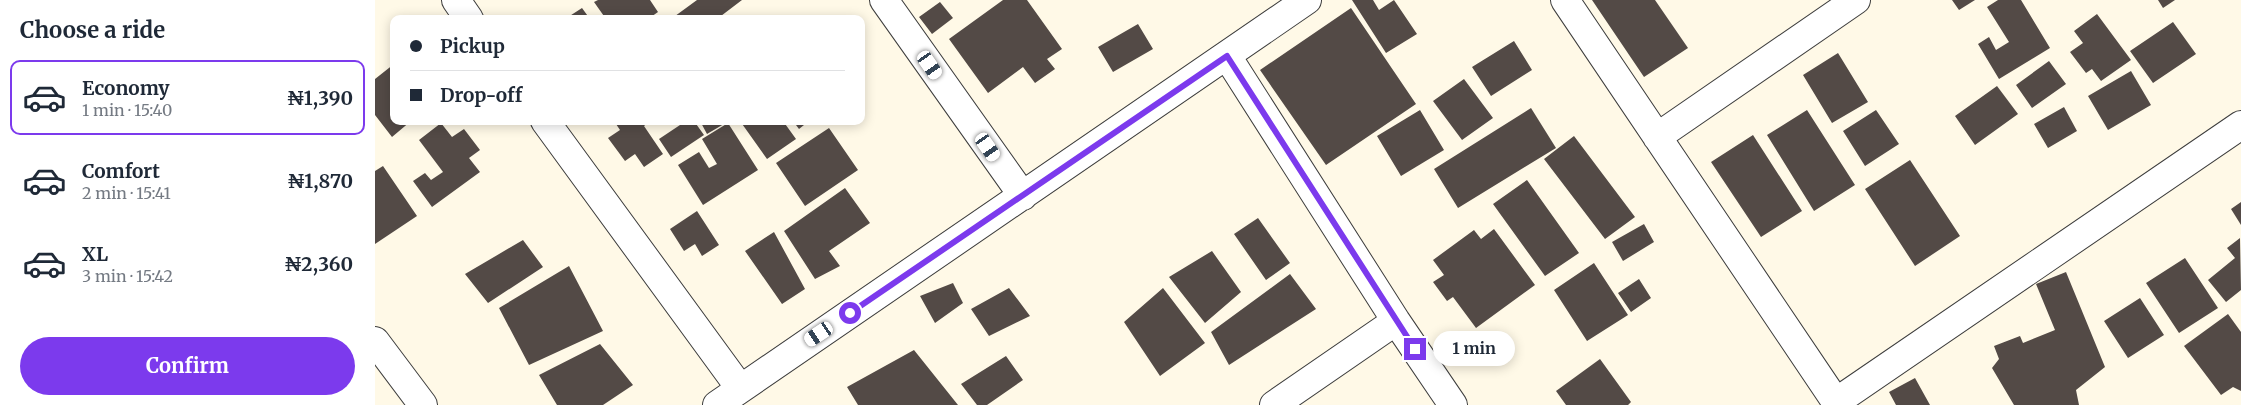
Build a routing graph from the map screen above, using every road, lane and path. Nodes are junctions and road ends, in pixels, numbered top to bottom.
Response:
1 (456, 0) edge
2 (884, 0) edge
3 (1307, 0) edge
4 (1565, 0) edge
5 (1856, 0) edge
6 (466, 15) edge
7 (1227, 56) junction
8 (548, 125) edge
9 (2241, 125) edge
10 (1657, 138) junction
11 (1023, 196) junction
12 (1397, 321) junction
13 (375, 341) edge
14 (740, 388) junction
15 (1837, 404) edge
16 (423, 405) edge
17 (717, 405) edge
18 (1274, 405) edge
19 (1453, 405) edge

1 - 6 street
2 - 11 street
3 - 7 street
4 - 10 street
5 - 10 street
7 - 11 street
7 - 12 street
8 - 14 street
9 - 15 street
10 - 15 street
11 - 14 street
12 - 18 street
12 - 19 street
13 - 16 street
14 - 17 street

